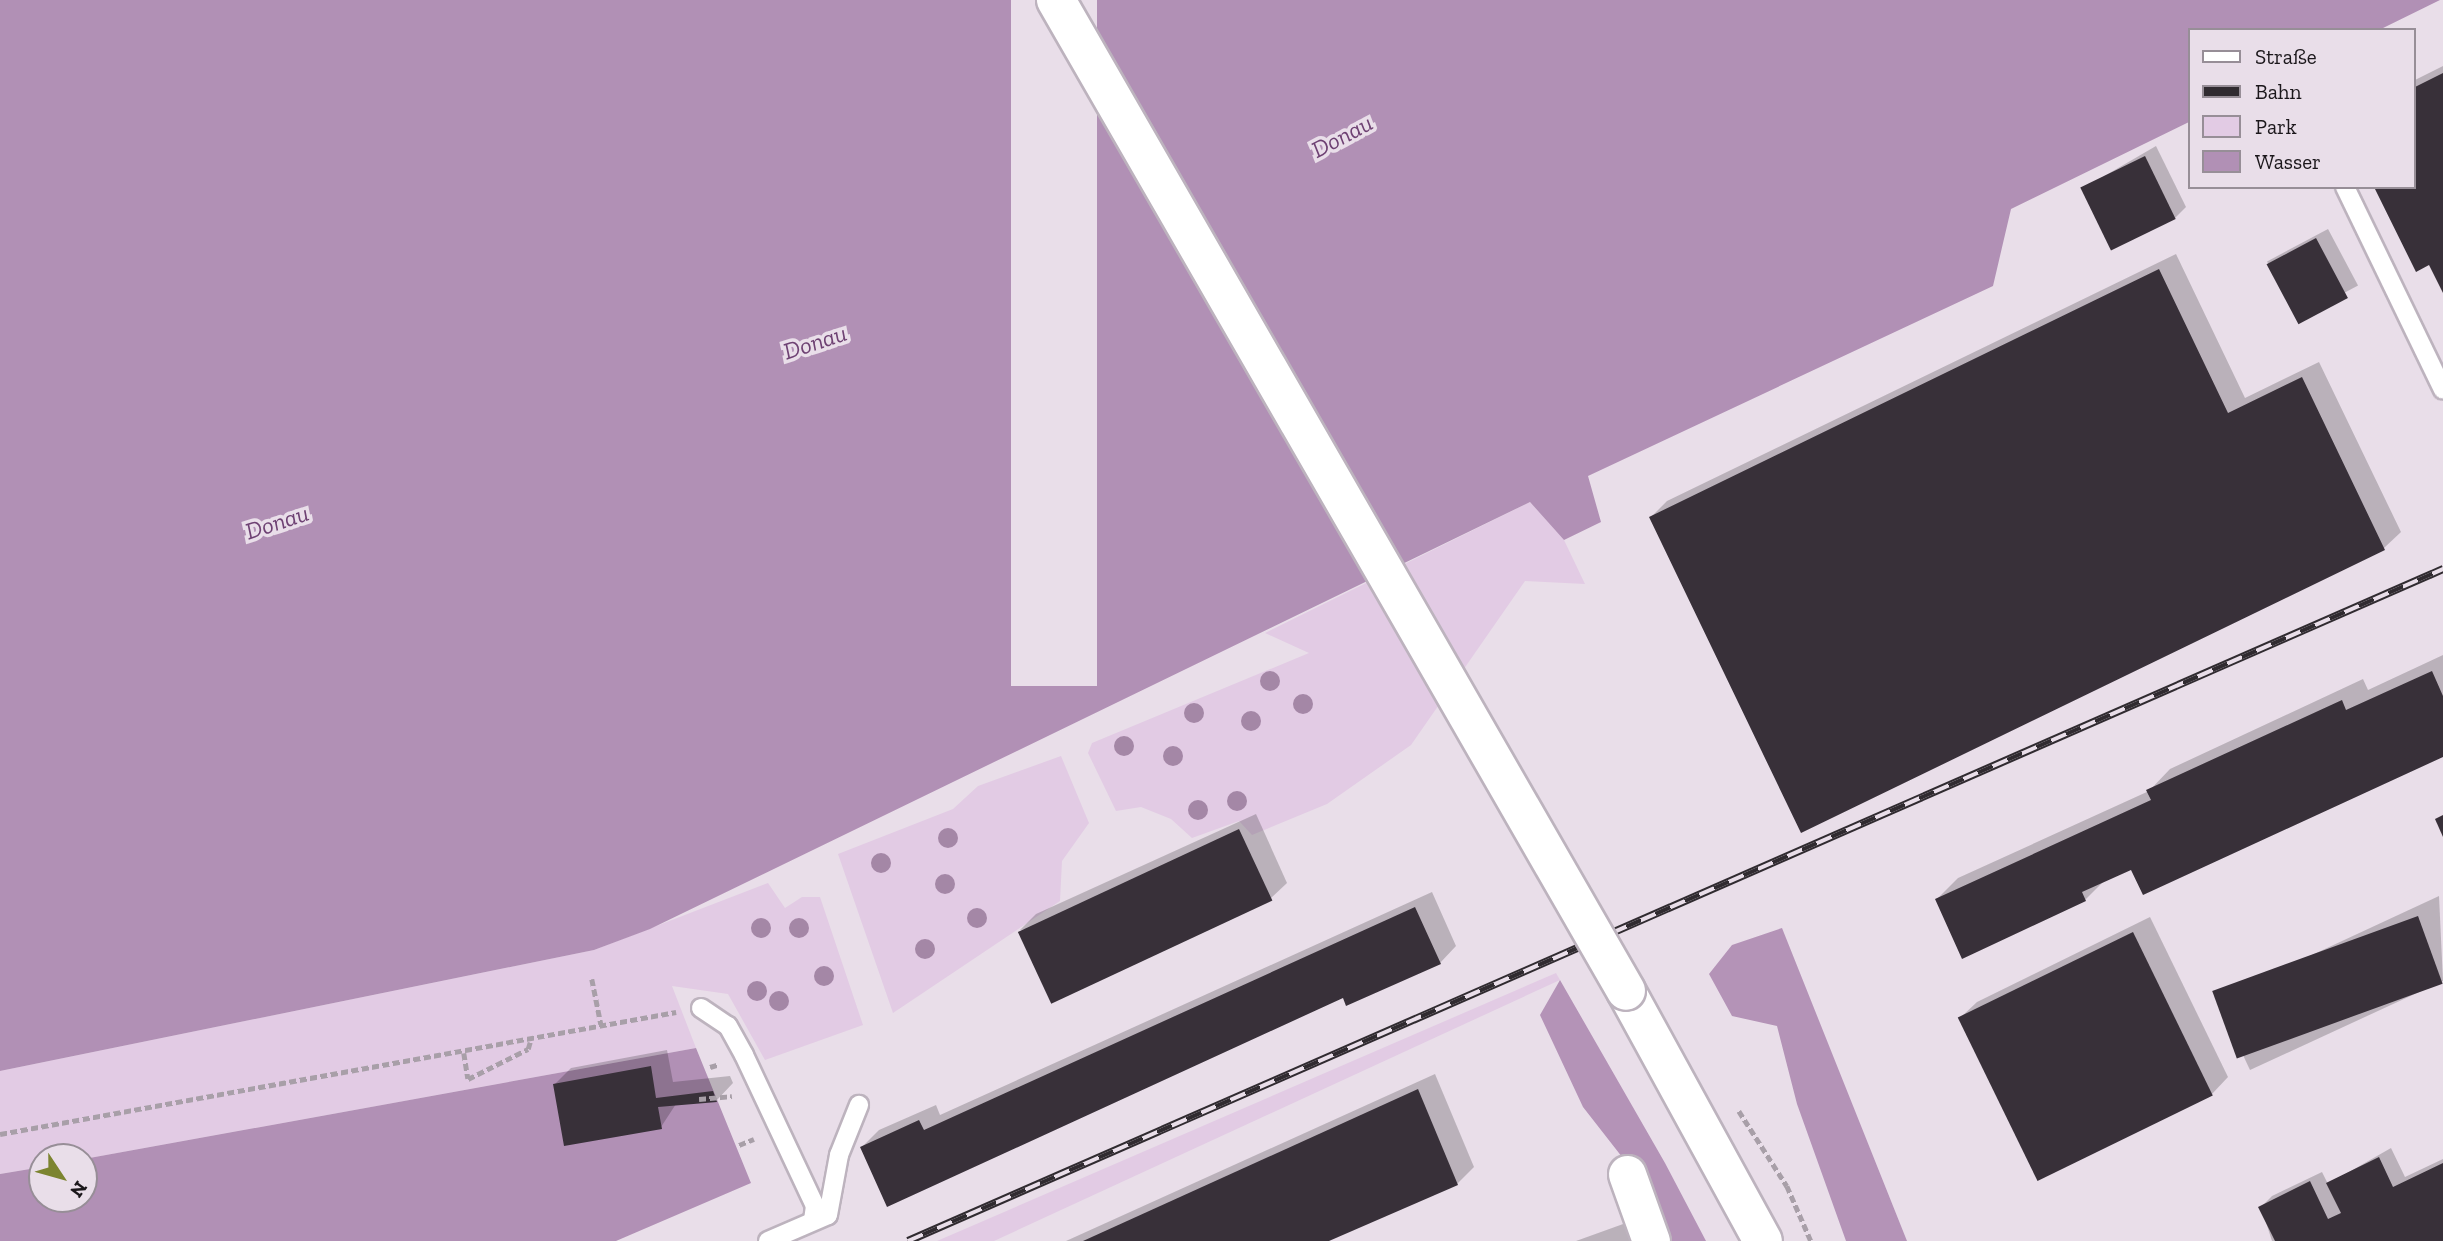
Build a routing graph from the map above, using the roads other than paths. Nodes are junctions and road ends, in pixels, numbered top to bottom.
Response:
1 (1056, 0) edge
2 (2346, 189) edge
3 (2443, 390) edge
4 (701, 1008) road end
5 (859, 1105) dead end
6 (1627, 1174) dead end
7 (813, 1221) junction
8 (768, 1241) edge
9 (1651, 1241) edge
10 (1763, 1241) edge

1 - 10 main road, bridge
2 - 3 lane
4 - 7 lane
5 - 7 lane
6 - 9 street
7 - 8 lane

